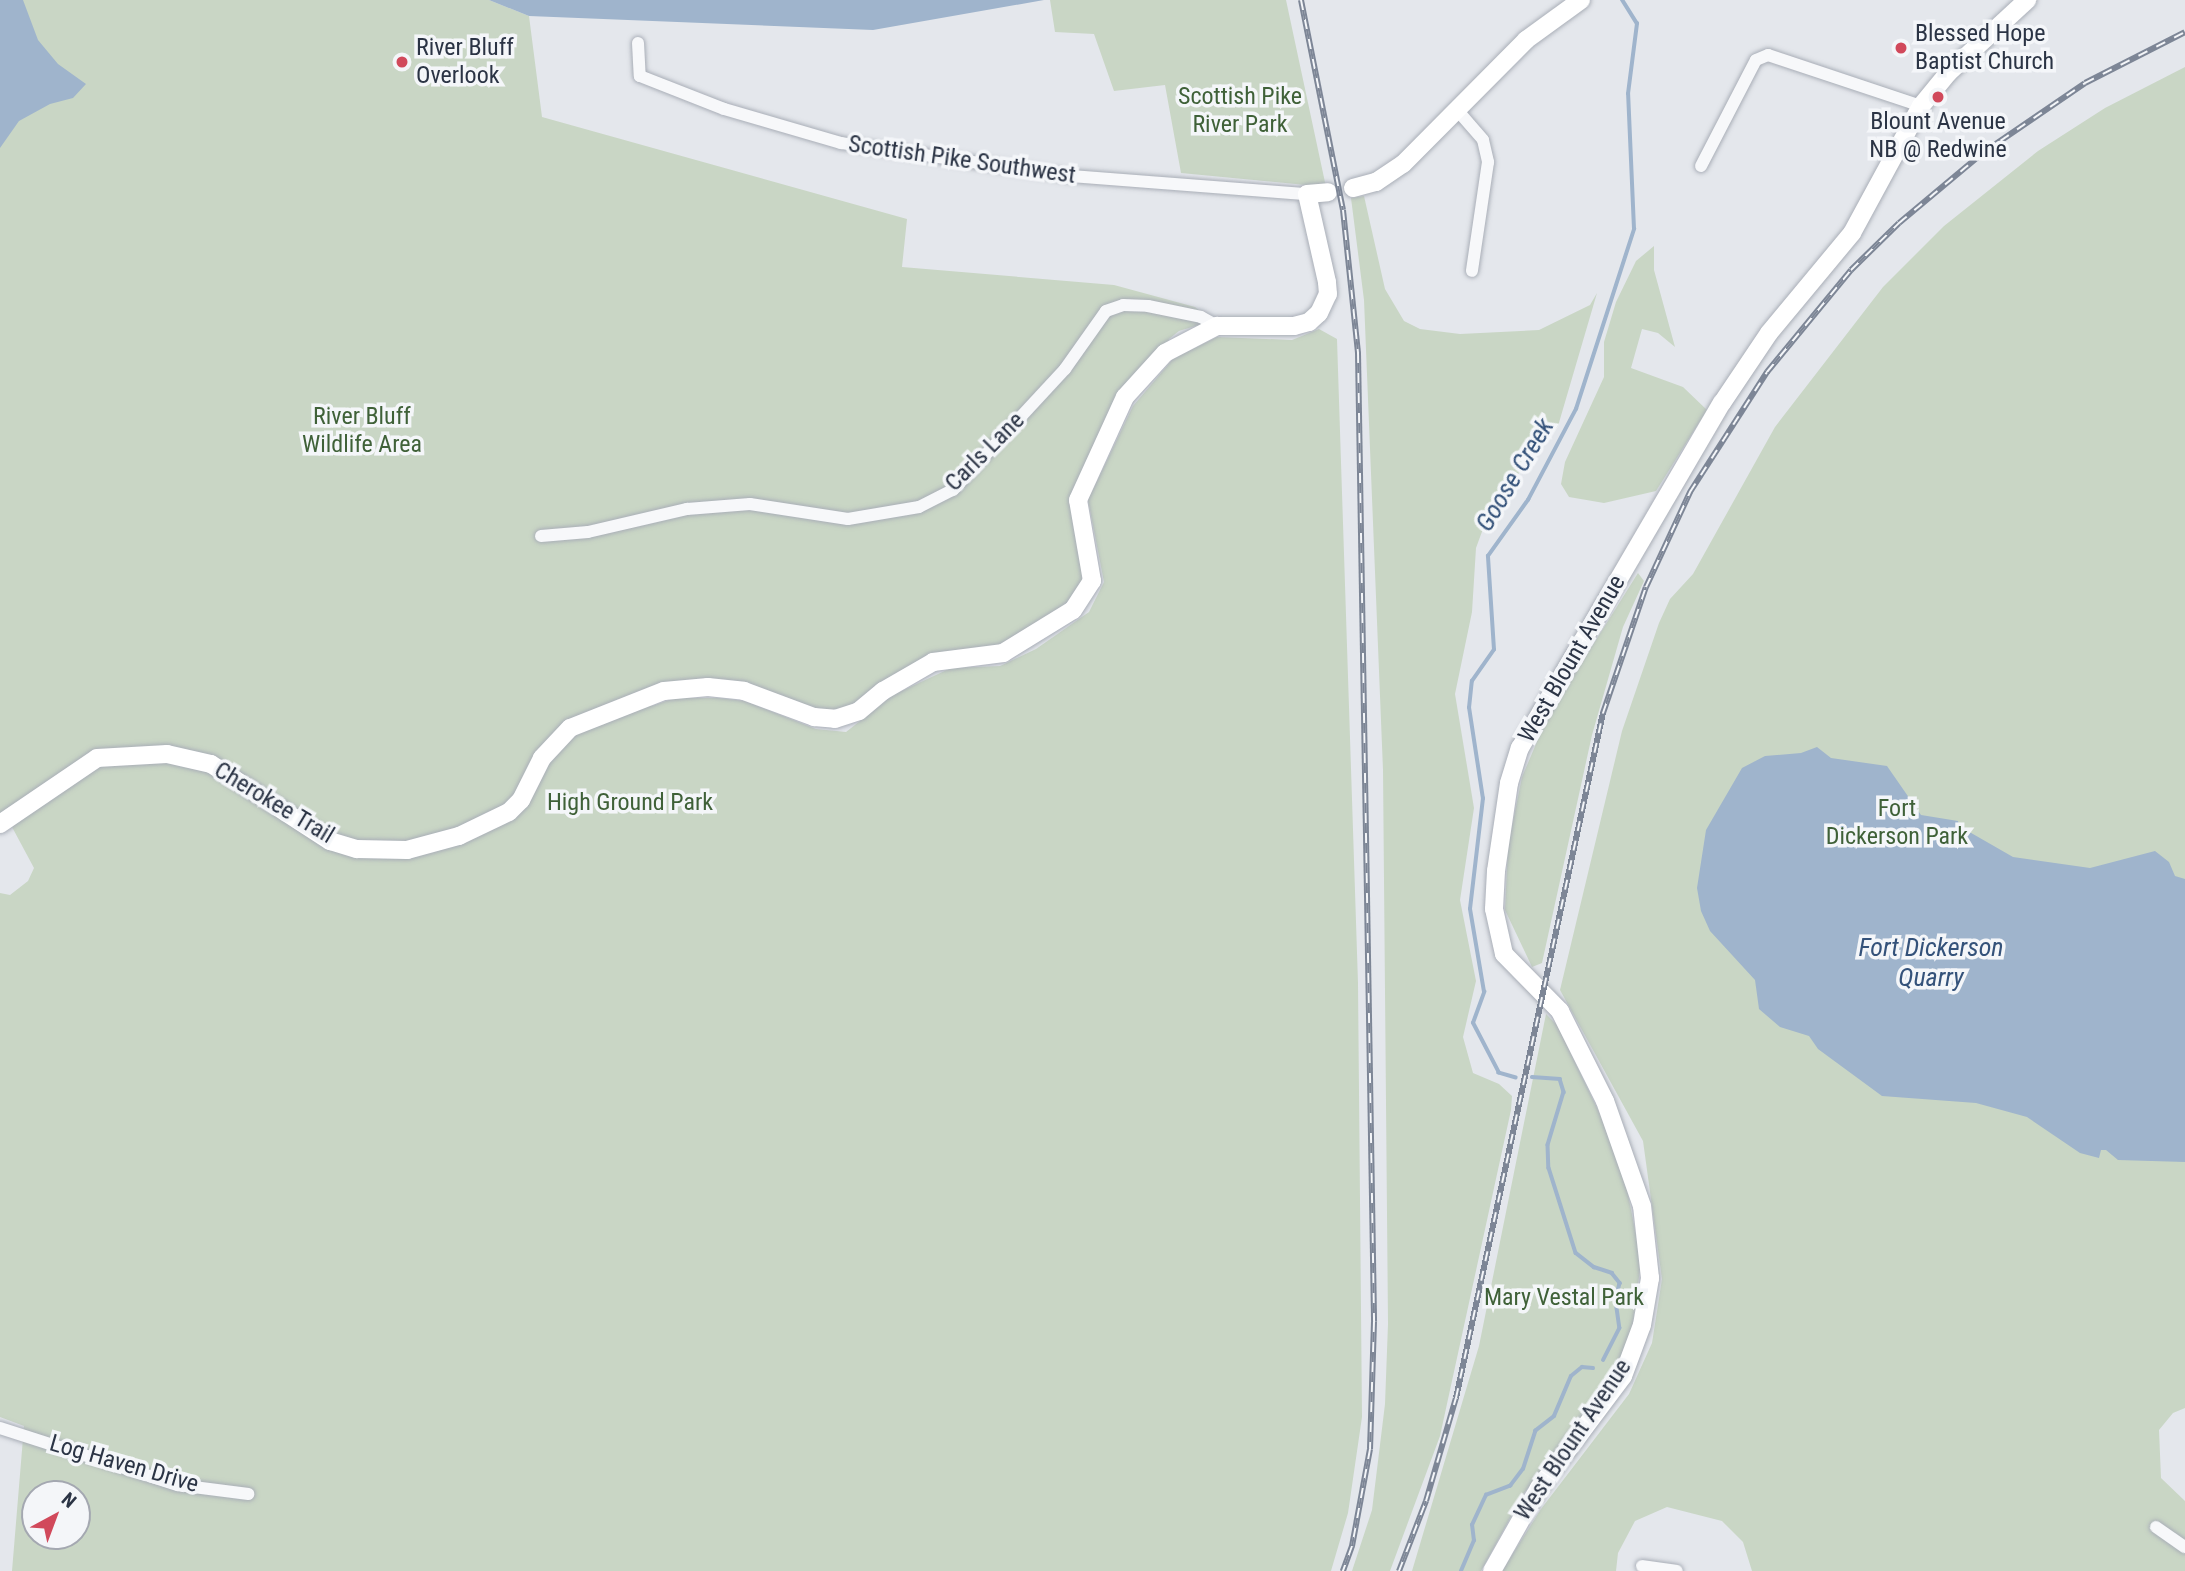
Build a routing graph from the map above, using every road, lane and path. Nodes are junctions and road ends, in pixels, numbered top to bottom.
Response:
1 (1581, 0) edge
2 (2027, 0) edge
3 (638, 43) dead end
4 (1921, 106) junction
5 (1458, 111) junction
6 (1701, 166) dead end
7 (1353, 188) dead end
8 (1328, 192) dead end
9 (1307, 194) junction
10 (1472, 271) dead end
11 (1217, 326) junction
12 (541, 536) dead end
13 (0, 824) edge
14 (0, 1428) edge
15 (248, 1494) dead end
16 (2156, 1527) dead end
17 (2185, 1547) edge
18 (1642, 1566) dead end
19 (1492, 1571) edge
20 (1676, 1571) edge

1 - 5 street
2 - 4 street, West Blount Avenue
3 - 9 street, Scottish Pike Southwest
4 - 6 street
4 - 19 street, West Blount Avenue
5 - 7 street
5 - 10 street
8 - 9 street, Scottish Pike Southwest
9 - 11 street, Cherokee Trail
11 - 12 street, Carls Lane
11 - 13 street, Cherokee Trail
14 - 15 street, Log Haven Drive
16 - 17 street
18 - 20 street

